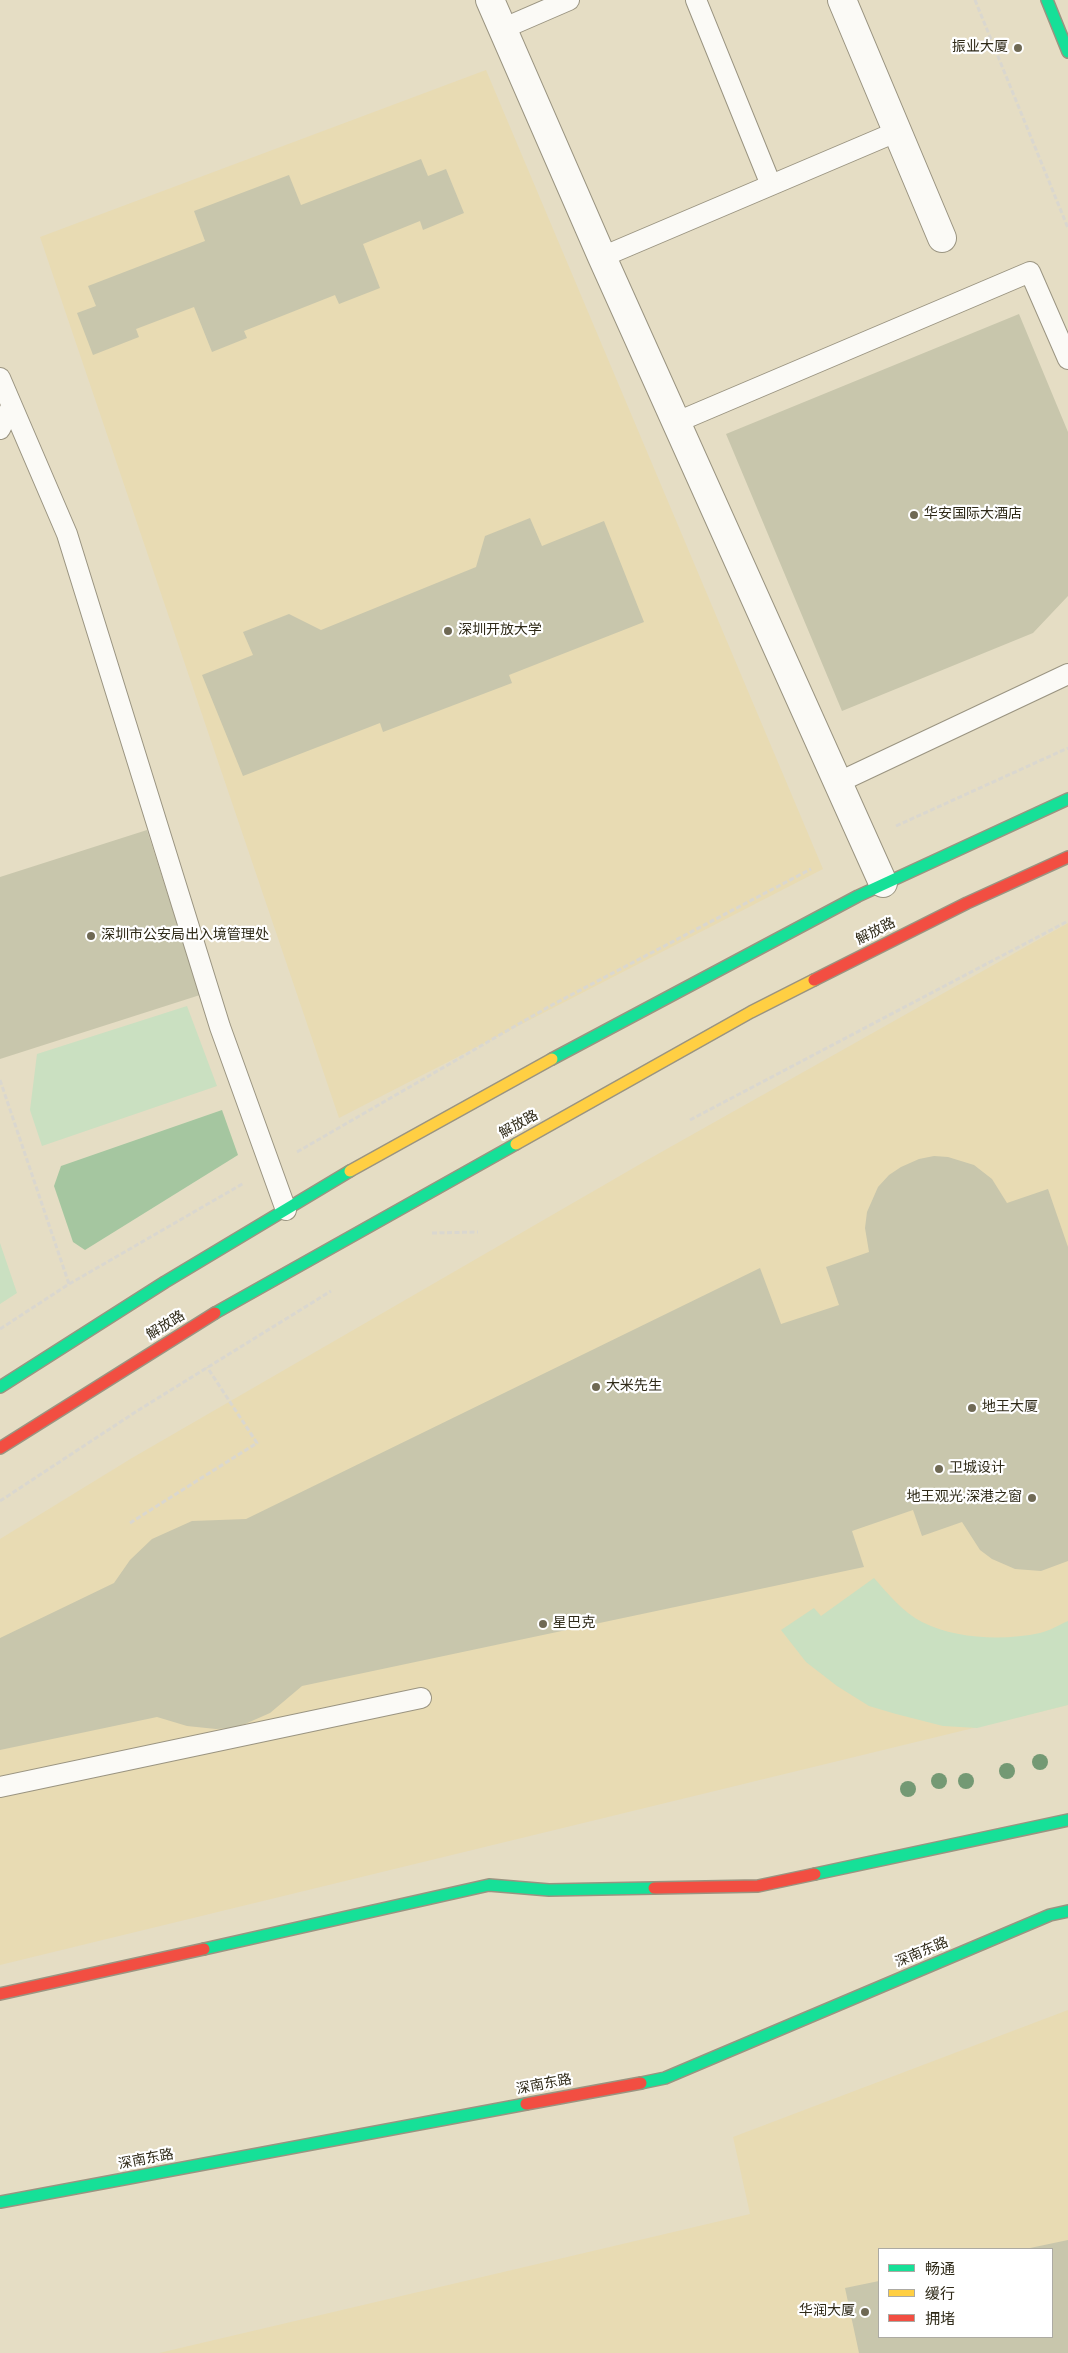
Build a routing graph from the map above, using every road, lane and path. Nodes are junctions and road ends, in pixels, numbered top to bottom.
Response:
1 (490, 0) edge
2 (569, 0) edge
3 (696, 0) edge
4 (842, 0) edge
5 (975, 0) edge
6 (1047, 0) edge
7 (502, 29) junction
8 (1068, 52) edge
9 (896, 132) junction
10 (771, 185) junction
11 (1068, 228) edge
12 (942, 238) dead end
13 (602, 257) junction
14 (1068, 359) edge
15 (0, 378) edge
16 (11, 407) junction
17 (677, 422) junction
18 (0, 429) edge
19 (1068, 674) edge
20 (1068, 748) edge
21 (837, 783) junction
22 (1068, 799) edge
23 (893, 828) dead end
24 (1068, 857) edge
25 (811, 869) dead end
26 (883, 883) junction
27 (1068, 921) edge
28 (0, 1080) edge
29 (690, 1120) dead end
30 (271, 1167) junction
31 (286, 1210) junction
32 (478, 1232) dead end
33 (423, 1238) dead end
34 (69, 1284) junction
35 (338, 1287) dead end
36 (0, 1329) edge
37 (207, 1367) junction
38 (0, 1387) edge
39 (0, 1448) edge
40 (0, 1501) edge
41 (130, 1522) dead end
42 (421, 1698) dead end
43 (0, 1786) edge
44 (1068, 1820) edge
45 (1068, 1911) edge
46 (1050, 1915) junction
47 (1068, 1915) edge
48 (0, 1994) edge
49 (0, 2202) edge

1 - 7 street
2 - 7 lane
3 - 10 lane
4 - 9 street
5 - 11 path
6 - 8 street
7 - 13 street
9 - 10 lane
9 - 12 street
10 - 13 lane
13 - 17 street
14 - 17 lane
15 - 16 lane
16 - 18 lane
16 - 30 lane
17 - 21 street
19 - 21 lane
20 - 23 path
21 - 26 street
22 - 26 street
24 - 39 street, 解放路
25 - 30 path
26 - 31 street
27 - 29 path
28 - 34 path
30 - 31 lane
30 - 34 path
31 - 38 street
32 - 33 path
34 - 36 path
35 - 37 path
37 - 40 path
37 - 41 path
42 - 43 lane
44 - 48 street
45 - 46 street, 深南东路
46 - 47 street
46 - 49 street, 深南东路

